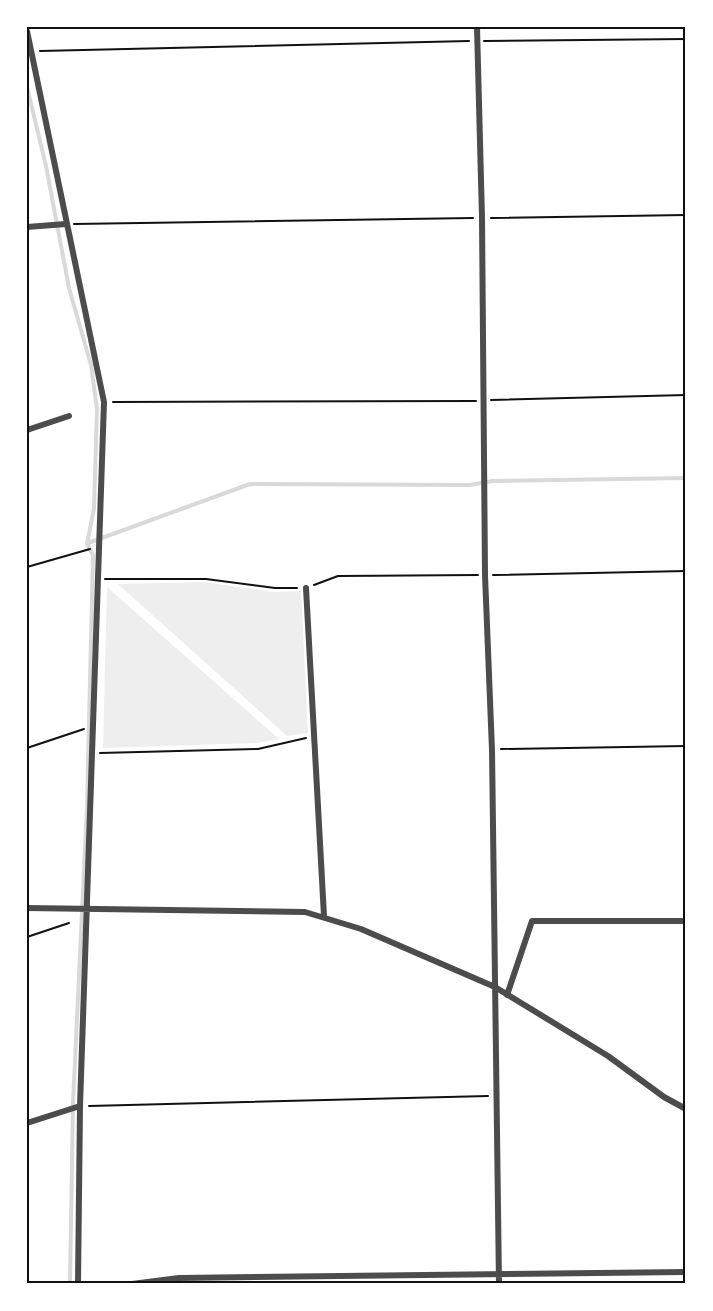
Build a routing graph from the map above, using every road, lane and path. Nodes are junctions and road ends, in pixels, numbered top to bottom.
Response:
1 (477, 27) edge
2 (27, 31) edge
3 (686, 39) edge
4 (477, 41) junction
5 (29, 52) edge
6 (686, 215) edge
7 (482, 218) junction
8 (66, 224) junction
9 (27, 227) edge
10 (686, 396) edge
11 (484, 400) junction
12 (104, 402) junction
13 (69, 416) dead end
14 (27, 430) edge
15 (101, 545) junction
16 (27, 567) edge
17 (686, 571) edge
18 (485, 575) junction
19 (99, 579) junction
20 (306, 588) junction
21 (95, 725) junction
22 (315, 736) junction
23 (686, 746) edge
24 (27, 748) edge
25 (492, 750) junction
26 (94, 753) junction
27 (27, 908) edge
28 (89, 910) junction
29 (324, 916) junction
30 (686, 921) edge
31 (69, 923) dead end
32 (27, 937) edge
33 (495, 987) junction
34 (507, 995) junction
35 (497, 1096) junction
36 (80, 1106) junction
37 (686, 1109) edge
38 (27, 1123) edge
39 (686, 1272) edge
40 (499, 1274) junction
41 (78, 1284) edge
42 (132, 1284) edge
43 (499, 1284) edge

1 - 4 street
2 - 5 street
3 - 4 path
4 - 5 path
4 - 7 street
5 - 8 street
6 - 7 path
7 - 8 path
7 - 11 street
8 - 9 street
8 - 12 street
10 - 11 path
11 - 12 path
11 - 18 street
12 - 15 street
13 - 14 street
15 - 16 path
15 - 19 street
17 - 18 path
18 - 20 path
18 - 25 street
19 - 20 path
19 - 21 street
20 - 22 street
21 - 24 path
21 - 26 street
22 - 26 path
22 - 29 street
23 - 25 path
25 - 33 street
26 - 28 street
27 - 28 street
28 - 29 street
28 - 36 street
29 - 33 street
30 - 34 street
31 - 32 path
33 - 34 street
33 - 35 street
34 - 37 street
35 - 36 path
35 - 40 street
36 - 38 street
36 - 41 street
39 - 40 street
40 - 42 street
40 - 43 street

